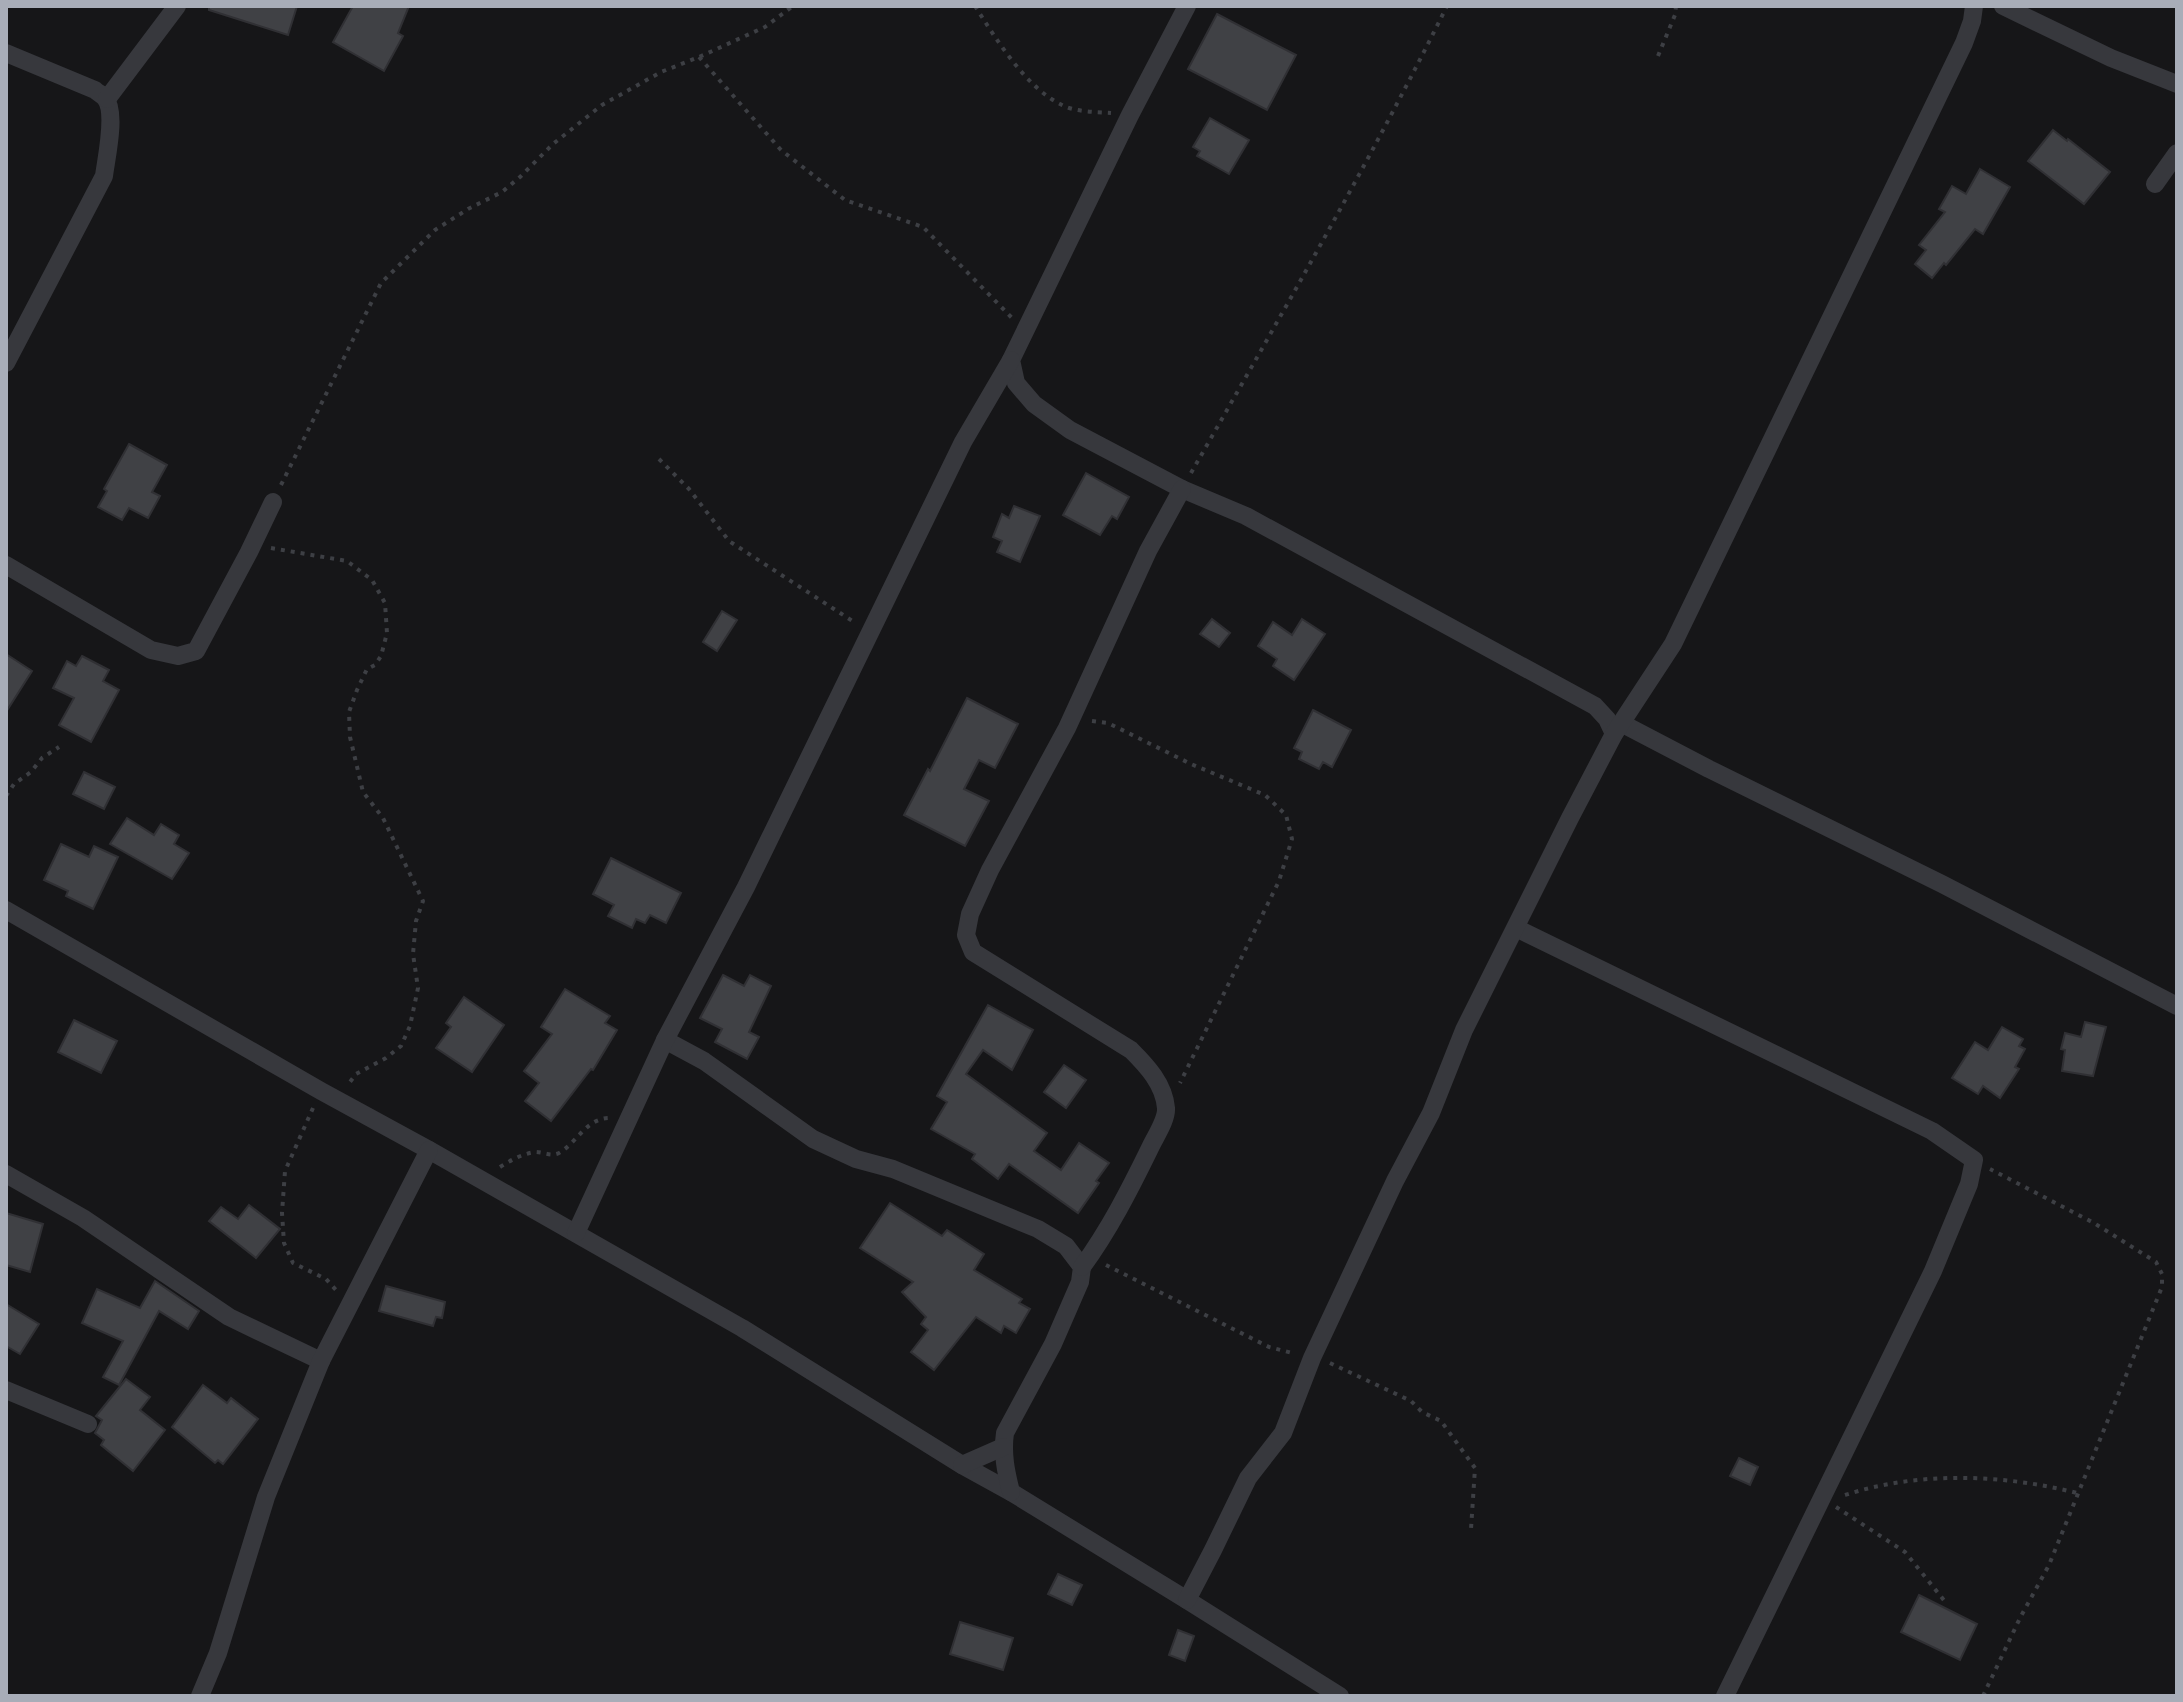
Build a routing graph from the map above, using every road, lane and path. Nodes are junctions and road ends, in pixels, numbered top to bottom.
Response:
1 (177, 6) edge
2 (793, 6) edge
3 (975, 6) edge
4 (1187, 6) edge
5 (1447, 6) edge
6 (1676, 6) edge
7 (1996, 6) edge
8 (2003, 6) edge
9 (1973, 14) edge
10 (6, 53) edge
11 (1658, 56) dead end
12 (699, 57) junction
13 (2177, 84) edge
14 (107, 99) junction
15 (1130, 115) junction
16 (2177, 153) edge
17 (2155, 184) dead end
18 (1025, 331) junction
19 (1011, 360) junction
20 (6, 363) edge
21 (659, 459) dead end
22 (1182, 489) junction
23 (273, 502) joint
24 (249, 552) junction
25 (6, 565) edge
26 (871, 632) junction
27 (1067, 728) junction
28 (1618, 728) junction
29 (59, 747) dead end
30 (6, 796) edge
31 (6, 910) edge
32 (1516, 928) junction
33 (2177, 1006) edge
34 (665, 1040) junction
35 (329, 1095) junction
36 (1166, 1110) junction
37 (630, 1121) junction
38 (429, 1150) junction
39 (1974, 1160) junction
40 (6, 1174) edge
41 (482, 1180) junction
42 (576, 1233) junction
43 (1086, 1261) junction
44 (350, 1304) junction
45 (1316, 1350) junction
46 (321, 1361) junction
47 (6, 1390) edge
48 (88, 1424) dead end
49 (1003, 1447) junction
50 (962, 1465) junction
51 (1011, 1492) junction
52 (2078, 1494) junction
53 (1824, 1502) junction
54 (1471, 1529) dead end
55 (1187, 1600) junction
56 (1947, 1604) dead end
57 (200, 1696) edge
58 (1340, 1696) edge
59 (1725, 1696) edge
60 (1983, 1696) edge

1 - 14 street
2 - 12 path
3 - 15 path
4 - 15 street
5 - 22 path
6 - 11 path
7 - 9 street
8 - 13 street
9 - 28 street
10 - 14 street
12 - 18 path
12 - 23 path
14 - 20 street
15 - 18 street
16 - 17 street
18 - 19 street
19 - 22 street
19 - 26 street
21 - 26 path
22 - 27 street
22 - 28 street
23 - 24 street
24 - 25 street
24 - 35 path
26 - 34 street
27 - 36 street
27 - 36 path
28 - 32 street
28 - 33 street
29 - 30 path
31 - 35 street
32 - 39 street
32 - 45 street
34 - 37 street
34 - 43 street
35 - 38 street
35 - 44 path
36 - 43 street
37 - 41 path
37 - 42 street
38 - 41 street
38 - 44 street
39 - 52 path
39 - 53 street
40 - 46 street
41 - 42 street
42 - 50 street
43 - 45 path
43 - 49 street
44 - 46 street
45 - 54 path
45 - 55 street
46 - 57 street
47 - 48 street
49 - 50 street
49 - 51 street
50 - 51 street
51 - 55 street
52 - 53 path
52 - 60 path
53 - 56 path
53 - 59 street
55 - 58 street

